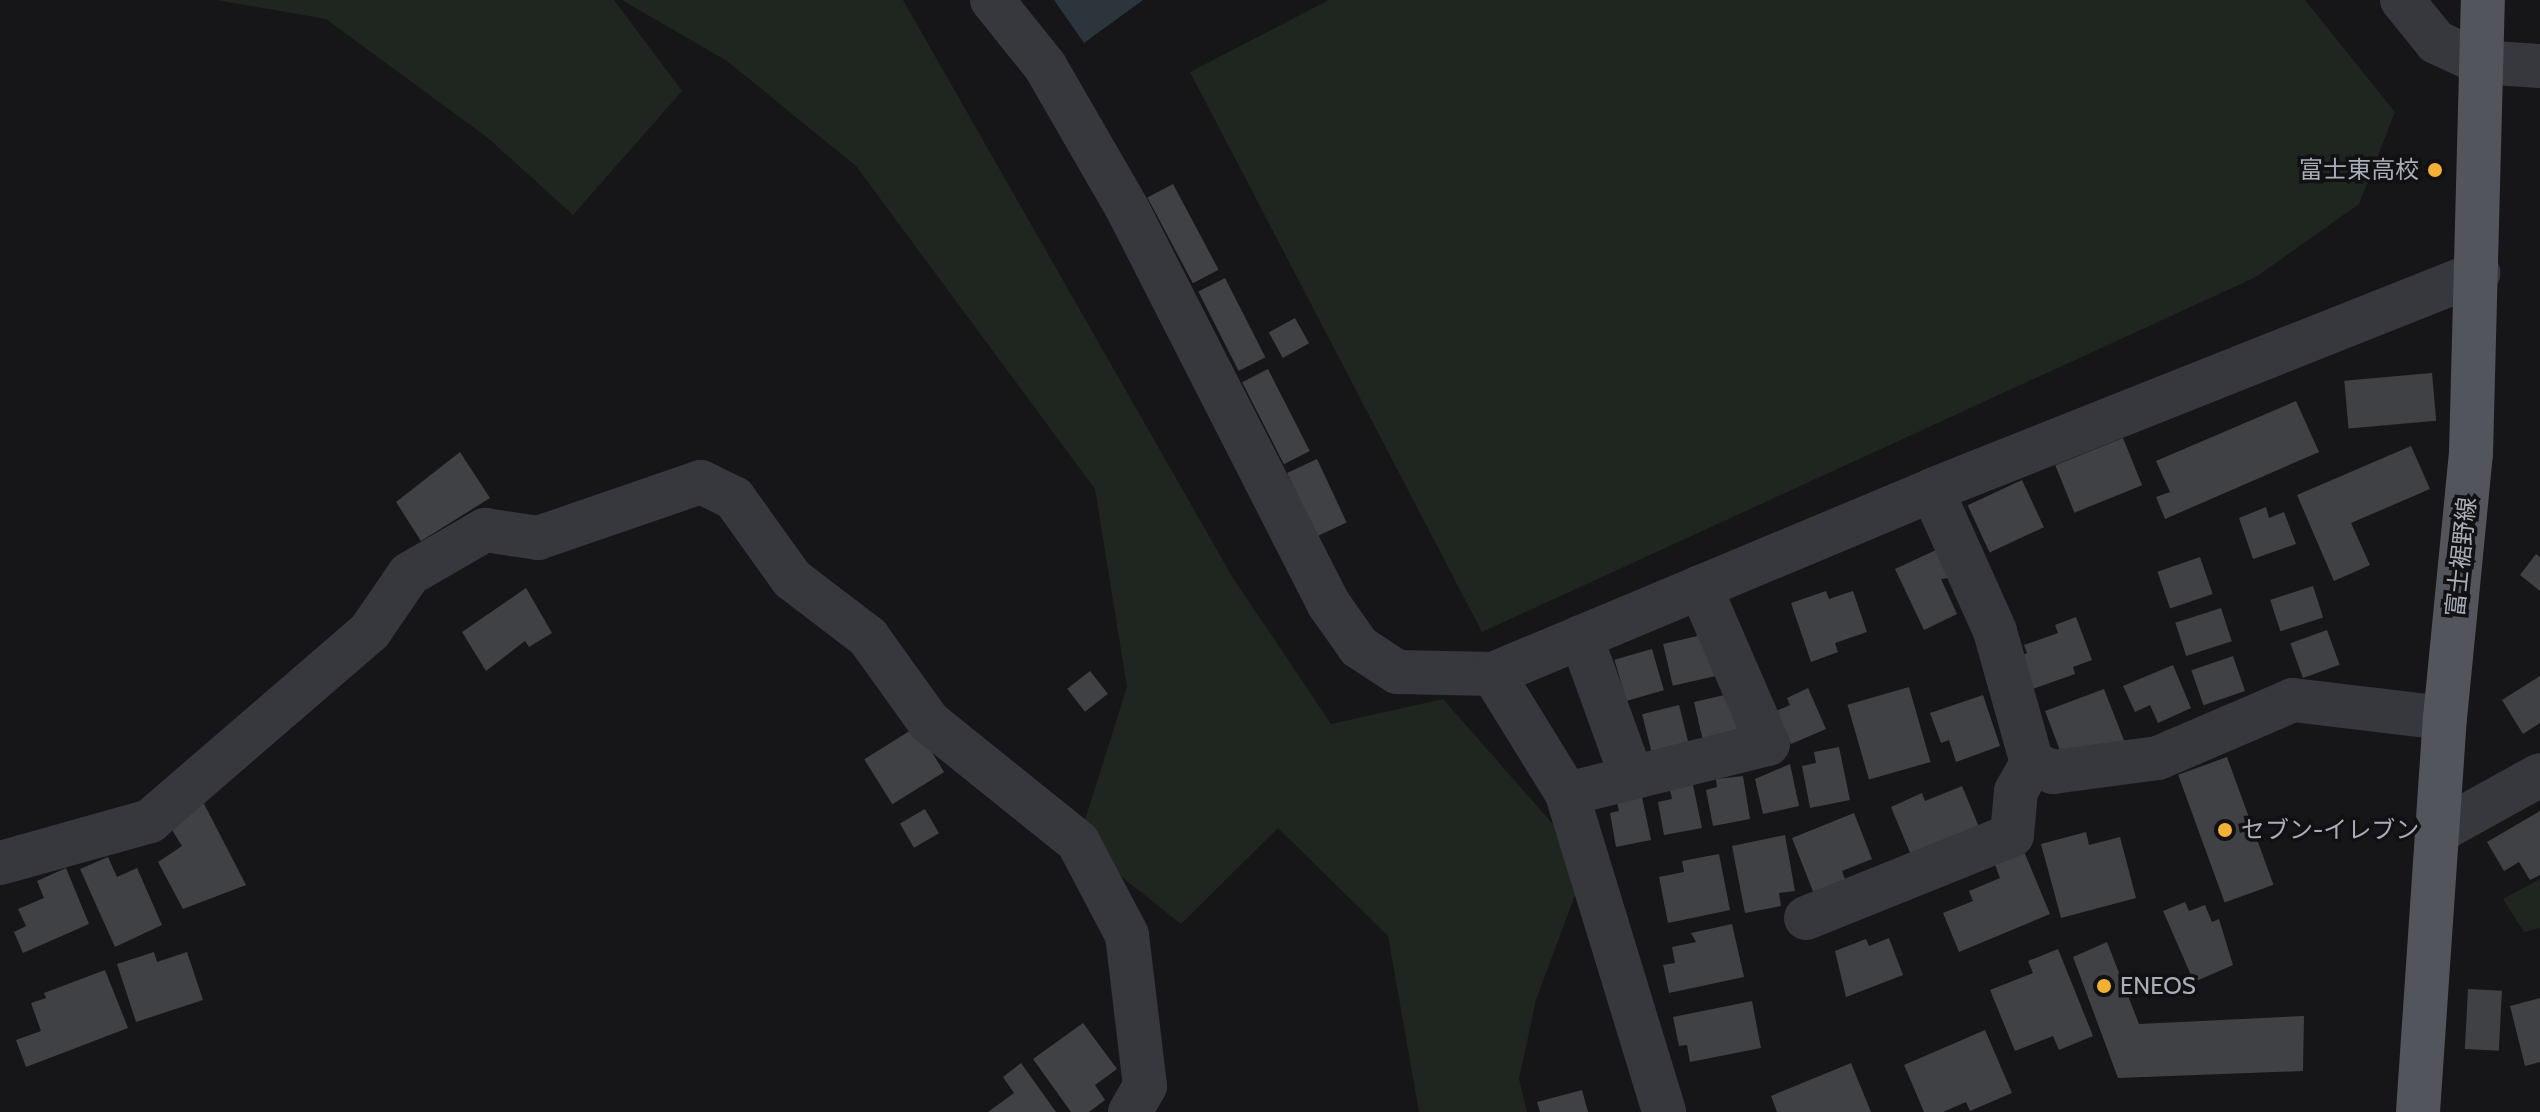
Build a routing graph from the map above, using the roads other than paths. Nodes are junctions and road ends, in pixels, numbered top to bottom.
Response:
1 (992, 0) edge
2 (2402, 0) edge
3 (2483, 0) edge
4 (2479, 62) junction
5 (2540, 66) edge
6 (2478, 273) junction
7 (1932, 490) junction
8 (1700, 587) junction
9 (1581, 637) junction
10 (1493, 674) junction
11 (2445, 718) junction
12 (2032, 763) junction
13 (2540, 775) edge
14 (1632, 778) junction
15 (1567, 794) junction
16 (2439, 831) junction
17 (0, 863) edge
18 (1806, 918) dead end
19 (1130, 1112) edge
20 (1664, 1112) edge
21 (2418, 1112) edge

1 - 10 street
2 - 4 street
3 - 4 main road, 富士裾野線
4 - 5 street
4 - 6 main road, 富士裾野線
6 - 7 street
6 - 11 main road, 富士裾野線
7 - 8 street
7 - 12 street
8 - 9 street
8 - 14 street
9 - 10 street
9 - 14 street
10 - 15 street
11 - 12 street
11 - 16 main road, 富士裾野線
12 - 18 street
13 - 16 street
14 - 15 street
15 - 20 street
16 - 21 main road, 富士裾野線
17 - 19 street

